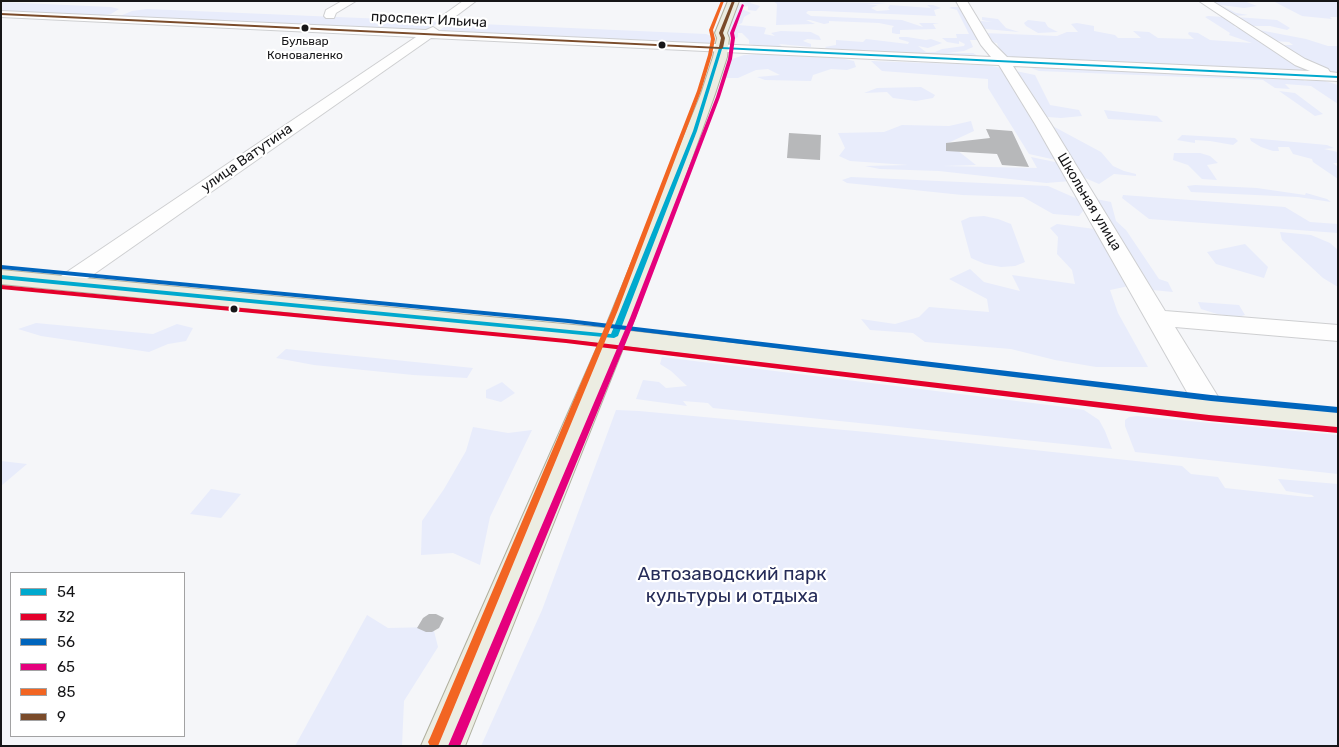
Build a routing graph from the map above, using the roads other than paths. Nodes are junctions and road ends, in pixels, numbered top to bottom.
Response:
1 (352, 1) edge
2 (471, 1) edge
3 (734, 1) edge
4 (962, 1) edge
5 (1204, 1) edge
6 (132, 9) dead end
7 (1, 14) edge
8 (315, 15) dead end
9 (330, 16) junction
10 (350, 17) dead end
11 (107, 18) junction
12 (447, 21) junction
13 (464, 22) dead end
14 (428, 27) junction
15 (696, 32) dead end
16 (721, 44) junction
17 (758, 49) junction
18 (1003, 61) junction
19 (1336, 78) edge
20 (1, 277) edge
21 (66, 283) junction
22 (1157, 318) junction
23 (1338, 333) edge
24 (614, 336) junction
25 (1210, 408) junction
26 (1338, 420) edge
27 (443, 746) edge

1 - 9 street
2 - 12 street
3 - 16 main road
4 - 18 street, Школьная улица
5 - 19 street
6 - 11 street, проспект Ильича
7 - 11 street, проспект Ильича
8 - 9 street, проспект Ильича
9 - 10 street, проспект Ильича
11 - 14 street, проспект Ильича
12 - 13 street, проспект Ильича
12 - 14 street, улица Ватутина
14 - 16 street, проспект Ильича
14 - 21 street, улица Ватутина
15 - 16 street
16 - 17 street
16 - 17 street
16 - 24 main road
17 - 18 street
18 - 19 street
18 - 22 street, Школьная улица
20 - 21 main road
21 - 24 main road
22 - 23 street
22 - 25 street, Школьная улица
24 - 25 main road
24 - 27 main road
25 - 26 main road

